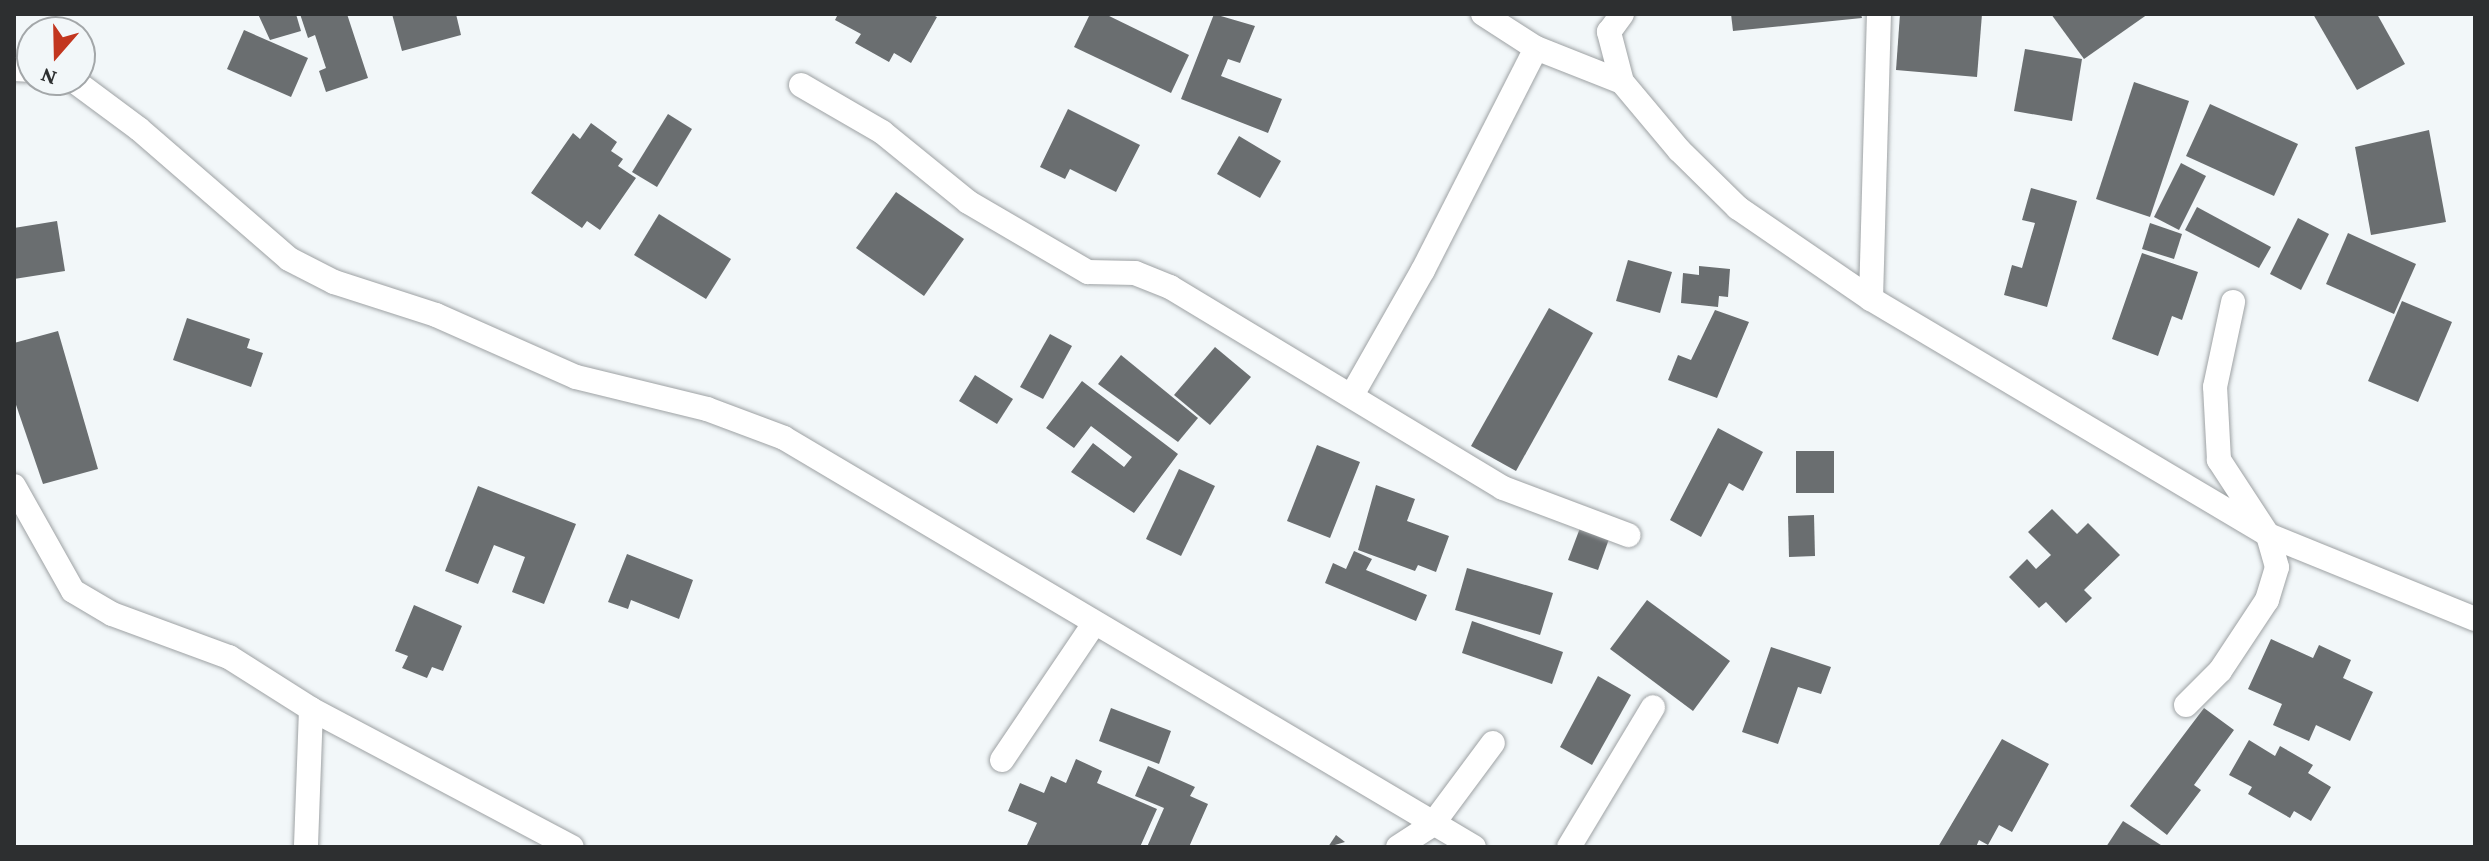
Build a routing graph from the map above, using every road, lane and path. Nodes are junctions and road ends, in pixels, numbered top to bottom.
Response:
1 (1483, 14) edge
2 (1622, 14) edge
3 (1879, 14) edge
4 (1536, 48) junction
5 (1622, 82) junction
6 (801, 85) dead end
7 (95, 96) edge
8 (1871, 299) junction
9 (2233, 302) dead end
10 (1352, 395) junction
11 (14, 486) edge
12 (1628, 535) dead end
13 (2268, 535) junction
14 (2475, 619) edge
15 (1093, 625) junction
16 (2186, 705) dead end
17 (1653, 707) dead end
18 (311, 709) junction
19 (1493, 743) dead end
20 (1002, 760) dead end
21 (1432, 825) junction
22 (306, 847) edge
23 (572, 847) edge
24 (1398, 847) edge
25 (1474, 847) edge
26 (1569, 847) edge

1 - 4 street
2 - 5 street
3 - 8 street
4 - 5 street
4 - 10 street
5 - 8 street
6 - 10 street
7 - 15 street
8 - 13 street
9 - 13 street
10 - 12 street
11 - 18 street
13 - 14 street
13 - 16 street
15 - 20 street
15 - 21 street
17 - 26 street
18 - 22 street
18 - 23 street
19 - 21 street
21 - 24 street
21 - 25 street

